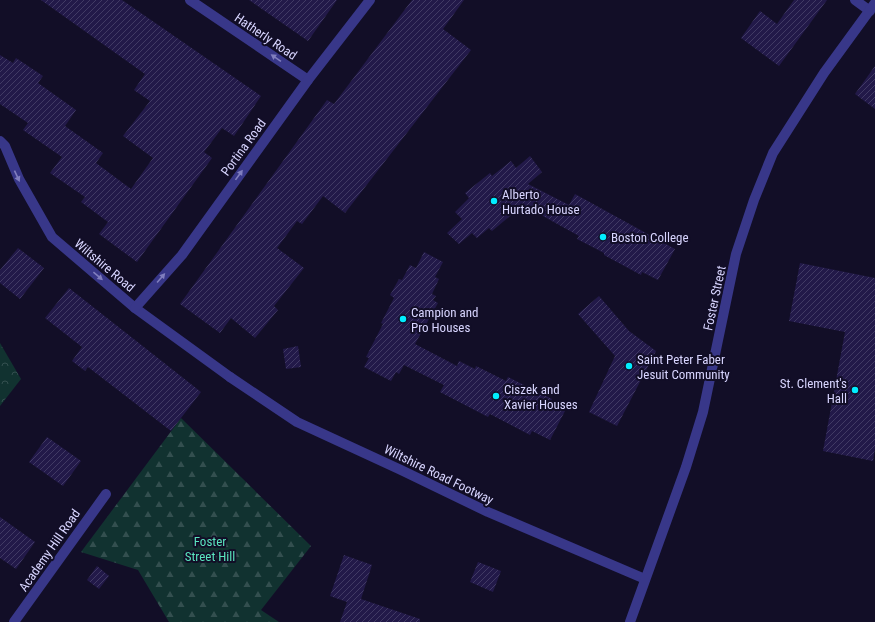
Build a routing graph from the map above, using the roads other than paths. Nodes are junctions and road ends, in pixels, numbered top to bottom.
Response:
1 (190, 0) edge
2 (370, 0) edge
3 (855, 0) edge
4 (872, 7) edge
5 (308, 80) junction
6 (0, 141) edge
7 (135, 308) junction
8 (230, 377) joint
9 (106, 494) dead end
10 (645, 579) junction
11 (14, 622) edge
12 (630, 622) edge

5 -> 1 street, Hatherly Road
2 - 5 street, Portina Road
3 - 4 street
4 - 10 street, Foster Street
7 -> 5 street, Portina Road
6 -> 7 street, Wiltshire Road
7 - 8 street, Wiltshire Road
8 - 10 street, Wiltshire Road Footway
9 - 11 street, Academy Hill Road
10 - 12 street, Foster Street

